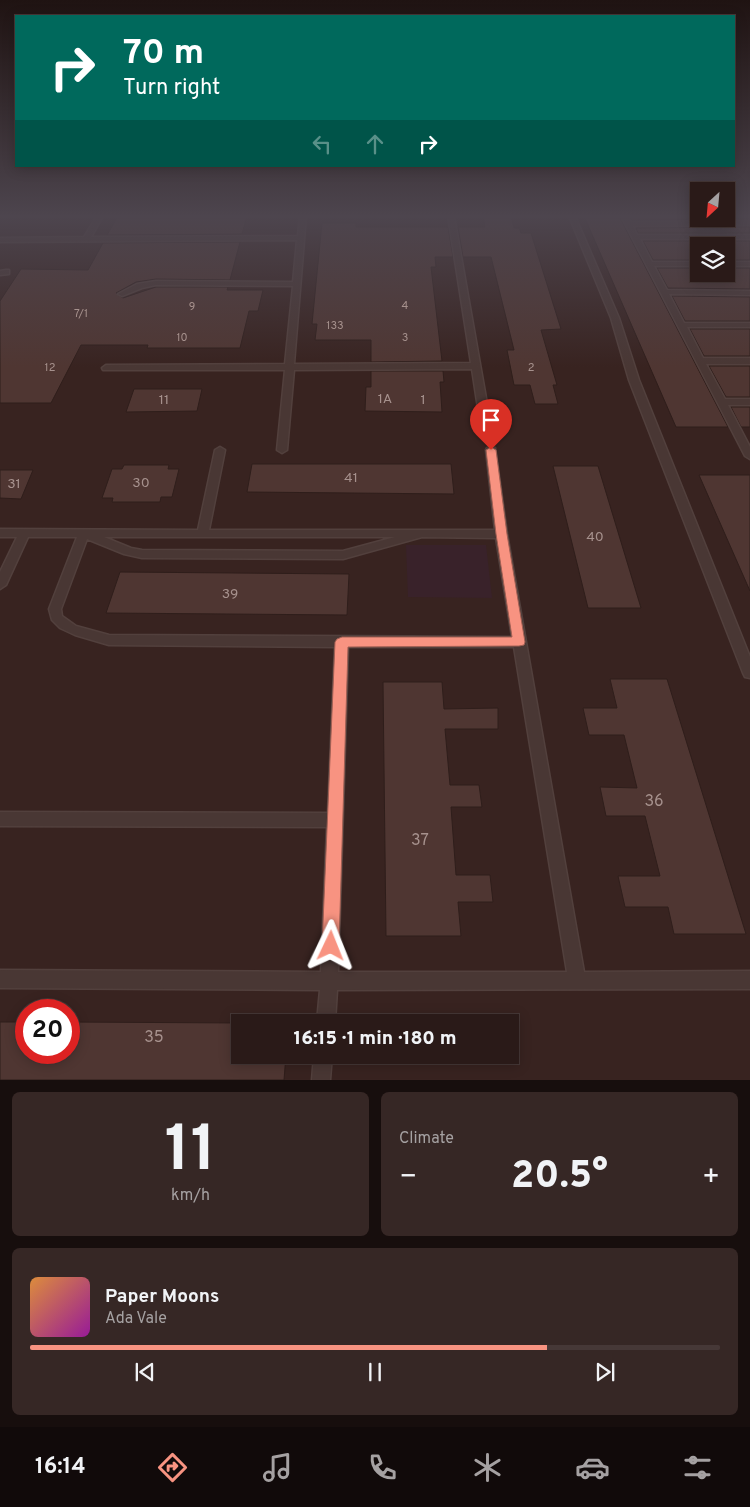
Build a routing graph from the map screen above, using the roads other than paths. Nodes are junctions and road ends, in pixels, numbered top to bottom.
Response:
1 (298, 266) edge
2 (460, 266) edge
3 (593, 266) edge
4 (651, 266) edge
5 (297, 284) junction
6 (664, 292) junction
7 (750, 293) edge
8 (122, 294) dead end
9 (681, 325) junction
10 (750, 325) edge
11 (700, 361) junction
12 (750, 362) edge
13 (291, 366) junction
14 (476, 366) junction
15 (106, 368) dead end
16 (722, 402) junction
17 (750, 402) edge
18 (484, 415) dead end
19 (220, 450) dead end
20 (282, 450) dead end
21 (491, 450) dead end
22 (750, 456) edge
23 (0, 532) edge
24 (24, 532) junction
25 (84, 533) junction
26 (203, 533) junction
27 (421, 534) junction
28 (502, 534) junction
29 (2, 579) edge
30 (342, 642) junction
31 (519, 642) junction
32 (750, 673) edge
33 (0, 819) edge
34 (336, 820) junction
35 (0, 979) edge
36 (750, 980) edge
37 (329, 981) junction
38 (577, 981) junction
39 (327, 1014) edge
40 (322, 1064) edge
41 (321, 1080) edge

1 - 5 lane
2 - 14 lane
3 - 32 lane
4 - 6 lane
5 - 8 lane
5 - 13 lane
6 - 7 lane
6 - 9 lane
9 - 10 lane
9 - 11 lane
11 - 12 lane
11 - 16 lane
13 - 14 lane
13 - 15 lane
13 - 20 lane
14 - 18 lane
16 - 17 lane
16 - 22 lane
19 - 26 lane
21 - 28 lane
23 - 24 lane
24 - 25 lane
24 - 29 lane
25 - 26 lane
25 - 27 lane
25 - 30 lane
26 - 27 lane
27 - 28 lane
28 - 31 lane
30 - 31 lane
30 - 34 lane
31 - 38 lane
33 - 34 lane
34 - 37 lane
35 - 37 lane
36 - 38 lane
37 - 38 lane
37 - 39 lane
40 - 41 lane

